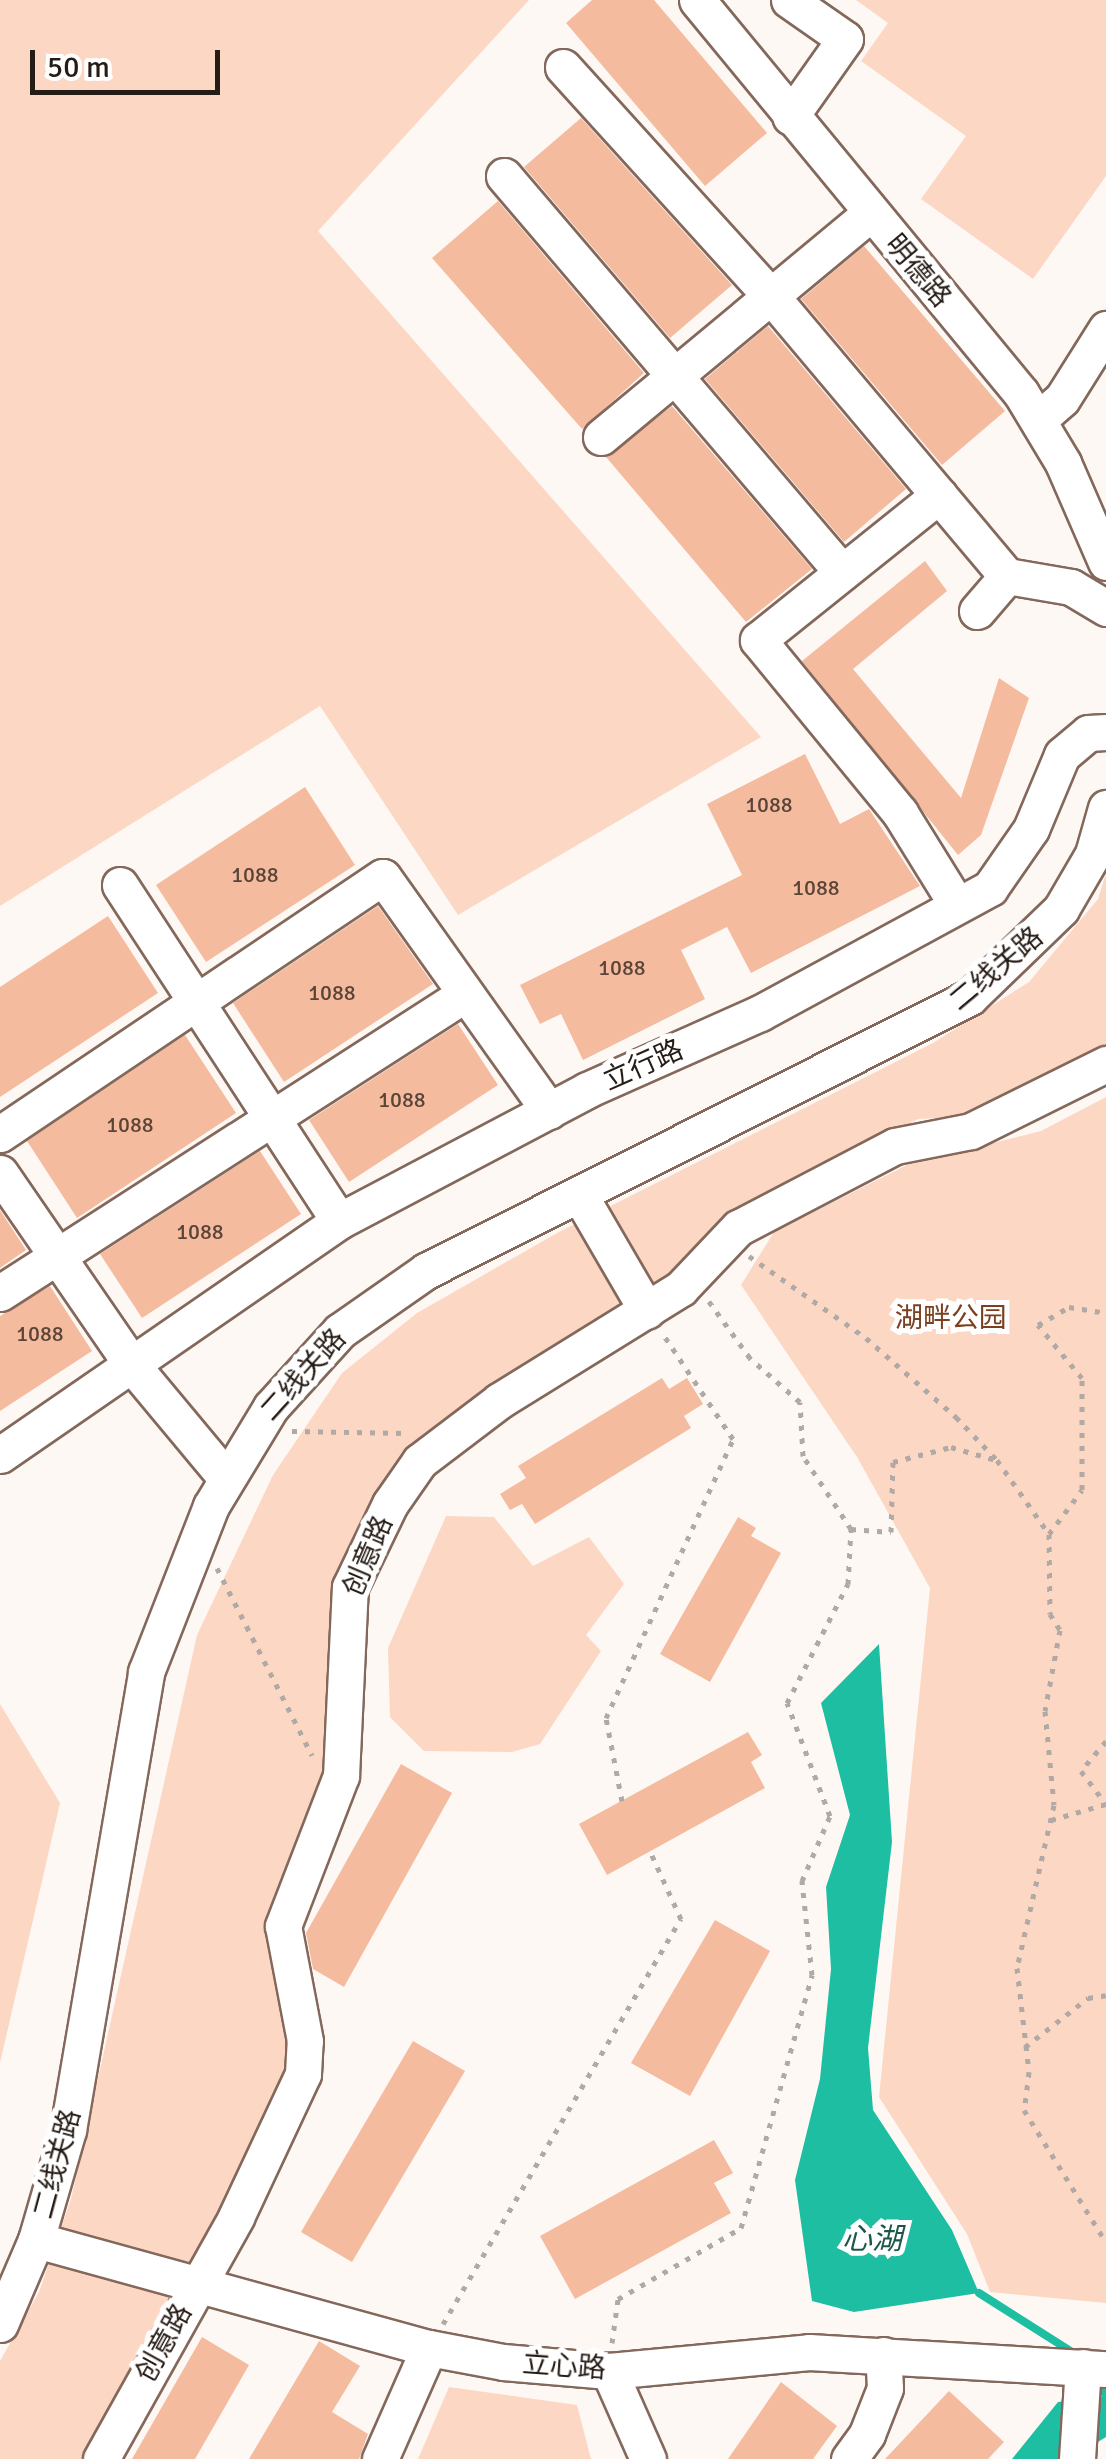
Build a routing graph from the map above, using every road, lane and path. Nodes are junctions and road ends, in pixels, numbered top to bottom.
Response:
1 (697, 0) edge
2 (789, 0) edge
3 (563, 67) dead end
4 (790, 117) junction
5 (504, 176) dead end
6 (870, 214) junction
7 (771, 296) junction
8 (1106, 330) edge
9 (676, 375) junction
10 (1039, 420) junction
11 (600, 437) dead end
12 (939, 495) junction
13 (1106, 562) edge
14 (842, 572) junction
15 (1007, 576) junction
16 (1106, 608) edge
17 (977, 611) dead end
18 (1106, 732) edge
19 (1106, 808) edge
20 (120, 885) dead end
21 (957, 905) junction
22 (465, 994) junction
23 (196, 1002) junction
24 (1106, 1064) edge
25 (549, 1110) junction
26 (273, 1120) junction
27 (0, 1134) edge
28 (0, 1173) edge
29 (579, 1194) junction
30 (339, 1221) junction
31 (724, 1246) junction
32 (58, 1257) junction
33 (681, 1288) junction
34 (0, 1293) edge
35 (647, 1311) junction
36 (1106, 1313) edge
37 (132, 1366) junction
38 (254, 1431) junction
39 (451, 1434) junction
40 (0, 1455) edge
41 (997, 1460) junction
42 (226, 1478) junction
43 (851, 1529) junction
44 (200, 1532) junction
45 (1050, 1534) junction
46 (1106, 1741) edge
47 (334, 1798) junction
48 (622, 1801) dead end
49 (1106, 1804) edge
50 (1051, 1820) junction
51 (650, 1852) dead end
52 (1106, 1995) edge
53 (1025, 2047) junction
54 (36, 2240) junction
55 (1106, 2242) edge
56 (198, 2282) junction
57 (0, 2324) edge
58 (429, 2348) junction
59 (883, 2355) junction
60 (1094, 2368) edge
61 (609, 2371) junction
62 (101, 2459) edge
63 (380, 2459) edge
64 (648, 2459) edge
65 (849, 2459) edge
66 (1077, 2459) edge

1 - 4 street, 明德路
2 - 4 street
3 - 7 street
4 - 6 street, 明德路
5 - 9 street
6 - 7 street
6 - 10 street, 明德路
7 - 9 street
7 - 12 street
8 - 10 street
9 - 11 street
9 - 14 street
10 - 13 street, 明德路
12 - 14 street
12 - 15 street
14 - 21 street
15 - 16 street
15 - 17 street
18 - 21 street, 立行路
19 - 29 street, 二线关路
20 - 23 street
21 - 25 street, 立行路
22 - 23 street
22 - 25 street
22 - 26 street
23 - 26 street
23 - 27 street
24 - 31 street, 创意路
25 - 30 street, 立行路
26 - 30 street
26 - 32 street
28 - 32 street
29 - 35 street
29 - 38 street, 二线关路
30 - 37 street, 立行路
31 - 33 street, 创意路
31 - 41 path
32 - 34 street
32 - 37 street
33 - 35 street, 创意路
33 - 43 path
35 - 39 street, 创意路
35 - 48 path
36 - 45 path
37 - 40 street, 立行路
37 - 42 street
38 - 39 path
38 - 42 street, 二线关路
39 - 47 street, 创意路
41 - 43 path
41 - 45 path
42 - 44 street, 二线关路
43 - 61 path
44 - 47 path
44 - 54 street, 二线关路
45 - 50 path
46 - 49 path
47 - 56 street, 创意路
49 - 50 path
50 - 53 path
51 - 58 path
52 - 53 path
53 - 55 path
54 - 56 street, 立心路
54 - 57 street, 二线关路
56 - 58 street, 立心路
56 - 62 street, 创意路
58 - 61 street, 立心路
58 - 63 street
59 - 60 street, 立心路
59 - 61 street, 立心路
59 - 65 street
60 - 66 street
61 - 64 street

